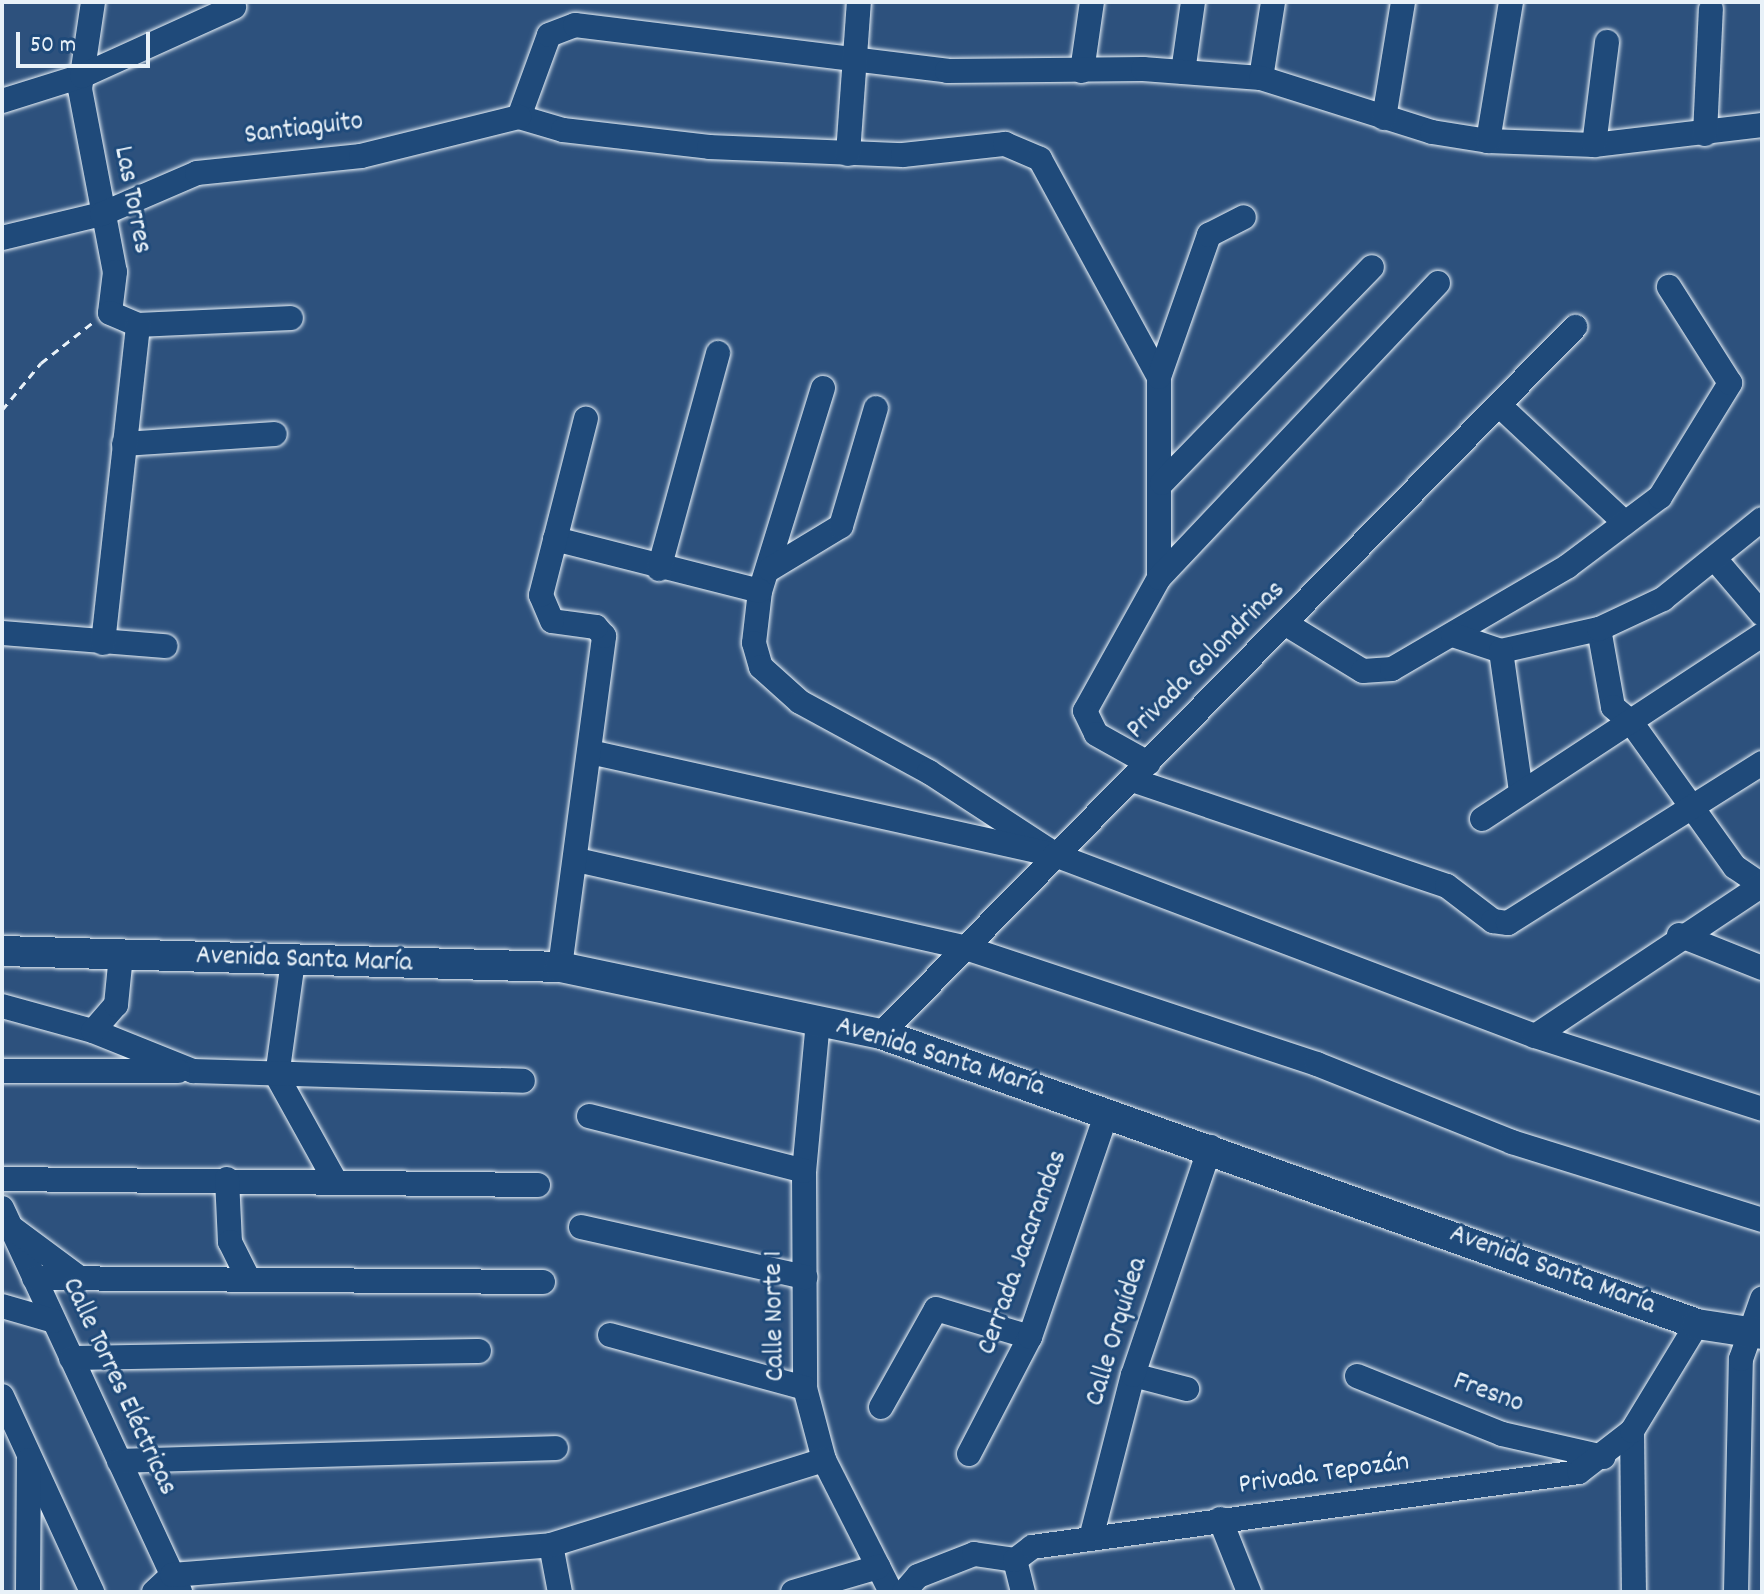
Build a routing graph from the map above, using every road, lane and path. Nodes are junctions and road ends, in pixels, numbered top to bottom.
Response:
1 (93, 2) edge
2 (859, 2) edge
3 (1092, 2) edge
4 (1193, 2) edge
5 (1273, 2) edge
6 (1403, 2) edge
7 (1511, 2) edge
8 (234, 7) dead end
9 (1711, 9) dead end
10 (1607, 42) dead end
11 (856, 60) junction
12 (1082, 71) junction
13 (1183, 72) junction
14 (82, 76) junction
15 (1261, 78) junction
16 (2, 101) edge
17 (519, 117) junction
18 (1384, 118) junction
19 (1762, 125) edge
20 (1705, 134) junction
21 (1488, 141) junction
22 (1594, 145) junction
23 (848, 154) junction
24 (102, 214) junction
25 (1244, 217) dead end
26 (2, 238) edge
27 (1372, 267) dead end
28 (1438, 283) dead end
29 (1669, 287) dead end
30 (110, 313) junction
31 (291, 318) dead end
32 (138, 325) junction
33 (1575, 327) dead end
34 (718, 353) dead end
35 (1159, 377) junction
36 (823, 388) dead end
37 (1500, 406) junction
38 (876, 408) dead end
39 (2, 410) edge
40 (586, 419) dead end
41 (275, 434) dead end
42 (124, 444) junction
43 (1162, 483) junction
44 (1762, 519) edge
45 (1625, 523) junction
46 (555, 539) junction
47 (1715, 559) junction
48 (659, 569) junction
49 (1159, 578) junction
50 (765, 580) junction
51 (1762, 614) edge
52 (1286, 624) junction
53 (1599, 629) junction
54 (2, 633) edge
55 (1453, 635) junction
56 (1762, 635) edge
57 (103, 643) junction
58 (165, 646) dead end
59 (1501, 651) junction
60 (1631, 722) junction
61 (590, 752) junction
62 (1762, 763) edge
63 (1140, 772) junction
64 (1521, 792) junction
65 (1694, 811) junction
66 (1482, 819) dead end
67 (1055, 855) junction
68 (577, 860) junction
69 (1762, 885) edge
70 (1679, 935) junction
71 (966, 948) junction
72 (2, 951) edge
73 (121, 955) junction
74 (293, 961) junction
75 (560, 967) junction
76 (1762, 968) edge
77 (2, 1006) edge
78 (818, 1021) junction
79 (93, 1031) junction
80 (881, 1034) junction
81 (1535, 1036) junction
82 (2, 1071) edge
83 (193, 1071) junction
84 (277, 1076) junction
85 (523, 1081) dead end
86 (1762, 1109) edge
87 (1107, 1112) junction
88 (589, 1116) dead end
89 (1210, 1147) junction
90 (804, 1171) junction
91 (2, 1179) edge
92 (227, 1179) junction
93 (334, 1179) junction
94 (538, 1185) dead end
95 (6, 1218) edge
96 (1762, 1220) edge
97 (581, 1227) dead end
98 (805, 1277) junction
99 (34, 1278) junction
100 (81, 1279) junction
101 (249, 1280) junction
102 (543, 1282) dead end
103 (1762, 1299) edge
104 (2, 1306) edge
105 (54, 1321) junction
106 (1697, 1324) junction
107 (1755, 1333) edge
108 (610, 1335) dead end
109 (1030, 1337) junction
110 (479, 1351) dead end
111 (71, 1358) junction
112 (1133, 1375) junction
113 (1357, 1376) dead end
114 (805, 1388) junction
115 (1187, 1389) dead end
116 (2, 1396) edge
117 (881, 1407) dead end
118 (1632, 1431) junction
119 (556, 1448) dead end
120 (29, 1454) junction
121 (969, 1454) dead end
122 (1603, 1457) junction
123 (824, 1460) junction
124 (119, 1461) junction
125 (1220, 1519) junction
126 (1091, 1538) junction
127 (551, 1545) junction
128 (1015, 1560) junction
129 (878, 1567) junction
130 (169, 1586) edge
131 (96, 1590) edge
132 (28, 1592) edge
133 (560, 1592) edge
134 (793, 1592) edge
135 (891, 1592) edge
136 (904, 1592) edge
137 (1023, 1592) edge
138 (1249, 1592) edge
139 (1634, 1592) edge
140 (1736, 1592) edge

1 - 14 street, Las Torres
2 - 11 street
3 - 12 street
4 - 13 street
5 - 15 street
6 - 18 street
7 - 21 street
8 - 14 street
9 - 20 street
10 - 22 street
11 - 12 street
11 - 17 street
11 - 23 street
12 - 13 street
13 - 15 street
14 - 16 street
14 - 24 street, Las Torres
15 - 18 street
17 - 23 street
17 - 24 street, Santiaguito
18 - 21 street
19 - 20 street
20 - 22 street
21 - 22 street
23 - 35 street
24 - 26 street, Santiaguito
24 - 30 street, Las Torres
25 - 35 street
27 - 43 street
28 - 49 street
29 - 45 street
30 - 32 street
30 - 39 path
31 - 32 street
32 - 42 street
33 - 37 street, Privada Golondrinas
34 - 48 street
35 - 43 street
36 - 50 street
37 - 45 street
37 - 52 street, Privada Golondrinas
38 - 50 street
40 - 46 street
41 - 42 street
42 - 57 street
43 - 49 street
44 - 47 street
45 - 55 street
46 - 48 street
46 - 61 street
47 - 51 street
47 - 53 street
48 - 50 street
49 - 63 street
50 - 67 street
52 - 55 street
52 - 63 street, Privada Golondrinas
53 - 59 street
53 - 60 street
54 - 57 street
55 - 59 street
56 - 60 street
57 - 58 street
59 - 64 street
60 - 64 street
60 - 65 street
61 - 67 street
61 - 68 street
62 - 65 street
63 - 65 street
63 - 67 street, Privada Golondrinas
64 - 66 street
65 - 69 street
67 - 71 street, Privada Golondrinas
67 - 81 street
68 - 71 street
68 - 75 street
69 - 70 street
70 - 76 street
70 - 81 street
71 - 80 street, Privada Golondrinas
71 - 96 street
72 - 73 main road, Avenida Santa María
73 - 74 main road, Avenida Santa María
73 - 79 street
74 - 75 main road, Avenida Santa María
74 - 84 street
75 - 78 main road, Avenida Santa María
77 - 79 street
78 - 80 main road, Avenida Santa María
78 - 90 street, Calle Norte 1
79 - 83 street
80 - 87 main road, Avenida Santa María
81 - 86 street
82 - 83 street
83 - 84 street
84 - 85 street
84 - 93 street
87 - 89 main road, Avenida Santa María
87 - 109 street, Cerrada Jacarandas
88 - 90 street
89 - 106 main road, Avenida Santa María
89 - 112 street, Calle Orquídea
90 - 98 street, Calle Norte 1
91 - 92 street
92 - 93 street
92 - 101 street
93 - 94 street
95 - 99 street, Calle Torres Eléctricas
95 - 100 street
97 - 98 street
98 - 114 street, Calle Norte 1
99 - 100 street
99 - 105 street, Calle Torres Eléctricas
100 - 101 street
101 - 102 street
103 - 107 street
104 - 105 street
105 - 111 street, Calle Torres Eléctricas
106 - 107 main road, Avenida Santa María
106 - 118 street, Privada Tepozán
107 - 140 street
108 - 114 street
109 - 117 street
109 - 121 street, Cerrada Jacarandas
110 - 111 street
111 - 124 street, Calle Torres Eléctricas
112 - 115 street
112 - 126 street, Calle Orquídea
113 - 122 street, Fresno
114 - 123 street, Calle Norte 1
116 - 120 street
118 - 122 street, Privada Tepozán
118 - 139 street
119 - 124 street
120 - 131 street
120 - 132 street
122 - 125 street, Privada Tepozán
123 - 127 street
123 - 129 street, Calle Norte 1
124 - 130 street, Calle Torres Eléctricas
125 - 126 street, Privada Tepozán
125 - 138 street
126 - 128 street, Privada Tepozán
127 - 130 street
127 - 133 street
128 - 136 street, Privada Tepozán
128 - 137 street
129 - 134 street
129 - 135 street, Calle Norte 1

